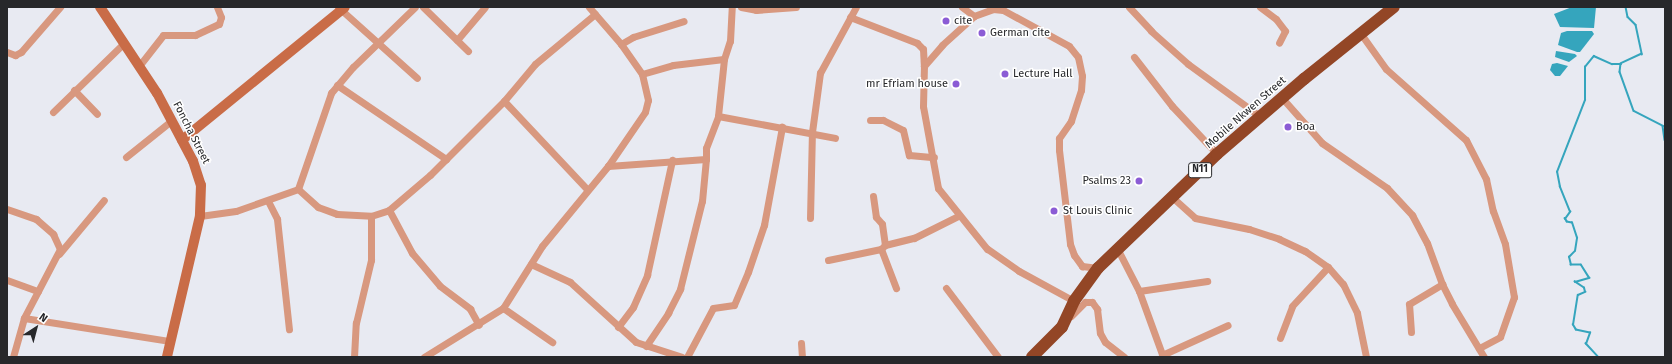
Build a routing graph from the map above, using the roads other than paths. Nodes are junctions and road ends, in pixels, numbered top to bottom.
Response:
1 (60, 7) edge
2 (100, 7) edge
3 (217, 7) edge
4 (415, 7) edge
5 (423, 7) edge
6 (485, 7) edge
7 (589, 7) edge
8 (732, 7) edge
9 (741, 7) edge
10 (796, 7) edge
11 (856, 7) edge
12 (962, 7) edge
13 (1129, 7) edge
14 (1260, 7) edge
15 (1394, 7) edge
16 (341, 8) edge
17 (594, 14) junction
18 (974, 16) junction
19 (850, 17) junction
20 (684, 21) dead end
21 (1361, 34) junction
22 (457, 40) junction
23 (378, 42) junction
24 (124, 43) junction
25 (1279, 43) dead end
26 (621, 44) junction
27 (468, 50) dead end
28 (7, 52) edge
29 (1134, 57) dead end
30 (724, 60) junction
31 (139, 66) junction
32 (924, 66) junction
33 (642, 74) junction
34 (417, 78) dead end
35 (337, 85) junction
36 (74, 90) junction
37 (1283, 99) junction
38 (504, 101) junction
39 (53, 112) dead end
40 (97, 114) dead end
41 (718, 116) junction
42 (1261, 117) junction
43 (870, 120) dead end
44 (171, 121) junction
45 (782, 127) junction
46 (812, 132) junction
47 (835, 138) dead end
48 (182, 140) junction
49 (1217, 154) junction
50 (126, 157) dead end
51 (934, 157) junction
52 (446, 159) junction
53 (706, 159) junction
54 (672, 160) junction
55 (608, 166) junction
56 (298, 188) junction
57 (588, 190) junction
58 (873, 196) dead end
59 (1172, 198) junction
60 (104, 200) dead end
61 (268, 201) junction
62 (7, 209) edge
63 (389, 210) junction
64 (200, 216) junction
65 (371, 216) junction
66 (958, 216) junction
67 (810, 218) dead end
68 (883, 247) junction
69 (1118, 250) junction
70 (59, 254) junction
71 (828, 260) dead end
72 (531, 264) junction
73 (1328, 267) junction
74 (1098, 268) junction
75 (7, 280) edge
76 (1208, 281) dead end
77 (1442, 284) junction
78 (896, 288) dead end
79 (946, 288) dead end
80 (38, 291) junction
81 (1139, 291) junction
82 (1074, 301) junction
83 (503, 308) junction
84 (24, 318) junction
85 (478, 325) junction
86 (1228, 325) dead end
87 (618, 327) junction
88 (1062, 327) junction
89 (289, 329) dead end
90 (1411, 332) dead end
91 (1280, 338) dead end
92 (170, 341) junction
93 (552, 342) dead end
94 (801, 343) dead end
95 (646, 346) junction
96 (1479, 348) junction
97 (1035, 356) edge
98 (1162, 356) edge
99 (13, 357) edge
100 (167, 357) edge
101 (354, 357) edge
102 (424, 357) edge
103 (682, 357) edge
104 (687, 357) edge
105 (802, 357) edge
106 (998, 357) edge
107 (1124, 357) edge
108 (1366, 357) edge
109 (1484, 357) edge

1 - 28 street
2 - 24 main road, Foncha Street
3 - 31 street
4 - 23 street
5 - 22 street
6 - 22 street
7 - 17 street
8 - 30 street
9 - 10 street
11 - 19 street
12 - 18 street
13 - 42 street
14 - 25 street
15 - 21 highway, Mobile Nkwen Street / N11
16 - 23 street
16 - 48 main road
17 - 26 street
17 - 38 street
18 - 32 street
18 - 74 street
19 - 32 street
19 - 46 street
20 - 26 street
21 - 37 highway, Mobile Nkwen Street / N11
21 - 96 street
22 - 27 street
23 - 34 street
23 - 35 street
24 - 31 main road, Foncha Street
24 - 36 street
26 - 33 street
29 - 49 street
30 - 33 street
30 - 41 street
31 - 44 main road, Foncha Street
32 - 51 street
33 - 55 street
35 - 52 street
35 - 56 street
36 - 39 street
36 - 40 street
37 - 42 highway, Mobile Nkwen Street / N11
37 - 77 street
38 - 52 street
38 - 57 street
41 - 45 street
41 - 53 street
42 - 49 highway, Mobile Nkwen Street / N11
43 - 51 street
44 - 48 main road, Foncha Street
44 - 50 street
45 - 46 street
45 - 104 street
46 - 47 street
46 - 67 street
48 - 64 main road, Foncha Street
49 - 59 highway, Mobile Nkwen Street / N11
51 - 66 street
52 - 63 street
53 - 54 street
53 - 95 street
54 - 55 street
54 - 87 street
55 - 57 street
56 - 61 street
56 - 65 street
57 - 72 street
58 - 68 street
59 - 69 highway, Mobile Nkwen Street / N11
59 - 73 street
60 - 70 street
61 - 64 street
61 - 89 street
62 - 70 street
63 - 65 street
63 - 85 street
64 - 92 main road, Foncha Street
65 - 101 street
66 - 68 street
66 - 82 street
68 - 71 street
68 - 78 street
69 - 74 highway, Mobile Nkwen Street / N11
69 - 81 street
70 - 80 street
72 - 83 street
72 - 87 street
73 - 91 street
73 - 108 street
74 - 82 highway, Mobile Nkwen Street / N11
75 - 80 street
76 - 81 street
77 - 90 street
77 - 96 street
79 - 106 street
80 - 84 street
81 - 98 street
82 - 88 highway, Mobile Nkwen Street / N11
83 - 85 street
83 - 93 street
84 - 92 street
84 - 99 street
85 - 102 street
86 - 98 street
87 - 95 street
88 - 97 highway, Mobile Nkwen Street / N11
88 - 107 street
92 - 100 main road, Foncha Street
94 - 105 street
95 - 103 street
96 - 109 street

